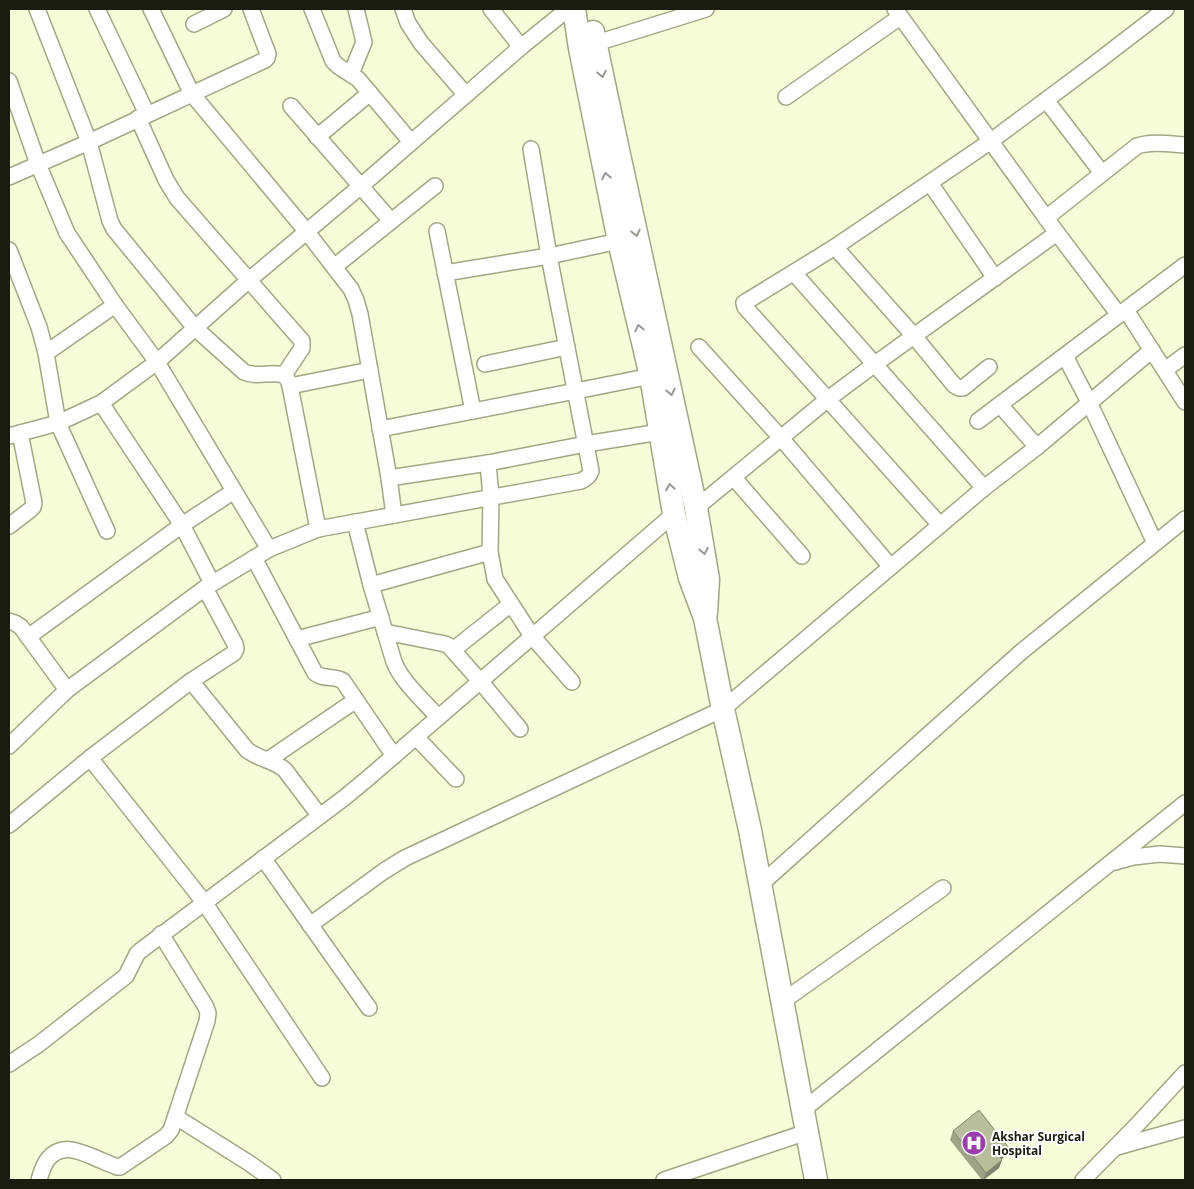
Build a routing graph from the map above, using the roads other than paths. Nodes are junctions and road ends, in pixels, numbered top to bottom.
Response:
1 (37, 9) edge
2 (97, 9) edge
3 (151, 9) edge
4 (224, 9) edge
5 (251, 9) edge
6 (312, 9) edge
7 (356, 9) edge
8 (403, 9) edge
9 (491, 9) edge
10 (568, 9) edge
11 (574, 9) edge
12 (590, 9) edge
13 (704, 9) edge
14 (1166, 9) edge
15 (898, 13) edge
16 (194, 24) dead end
17 (588, 46) junction
18 (521, 48) junction
19 (351, 74) junction
20 (9, 81) edge
21 (370, 93) junction
22 (192, 94) junction
23 (466, 95) junction
24 (786, 97) dead end
25 (1046, 100) junction
26 (291, 106) dead end
27 (142, 116) junction
28 (317, 137) junction
29 (990, 141) junction
30 (89, 142) junction
31 (411, 142) junction
32 (1185, 145) edge
33 (531, 149) dead end
34 (38, 164) junction
35 (1102, 173) junction
36 (9, 177) edge
37 (930, 183) junction
38 (361, 186) junction
39 (435, 186) dead end
40 (1046, 218) junction
41 (391, 221) junction
42 (307, 232) junction
43 (437, 232) dead end
44 (1057, 233) junction
45 (619, 241) junction
46 (835, 247) junction
47 (9, 250) edge
48 (549, 256) junction
49 (1185, 265) edge
50 (334, 267) junction
51 (445, 273) junction
52 (794, 273) junction
53 (995, 278) junction
54 (249, 280) junction
55 (115, 305) junction
56 (1122, 313) junction
57 (195, 328) junction
58 (914, 336) junction
59 (567, 347) junction
60 (699, 347) dead end
61 (1152, 350) junction
62 (46, 353) junction
63 (1185, 355) edge
64 (1065, 356) junction
65 (157, 362) junction
66 (485, 364) dead end
67 (875, 364) junction
68 (989, 367) dead end
69 (370, 370) junction
70 (1165, 370) junction
71 (650, 376) junction
72 (287, 380) junction
73 (576, 392) junction
74 (828, 400) junction
75 (101, 402) junction
76 (1089, 402) junction
77 (1185, 402) edge
78 (1000, 405) junction
79 (473, 412) junction
80 (978, 421) dead end
81 (58, 423) junction
82 (380, 429) junction
83 (660, 432) junction
84 (14, 434) edge
85 (781, 438) junction
86 (586, 444) junction
87 (1037, 447) junction
88 (488, 463) junction
89 (389, 478) junction
90 (734, 478) junction
91 (984, 488) junction
92 (234, 491) junction
93 (491, 497) junction
94 (696, 508) junction
95 (674, 514) junction
96 (394, 515) junction
97 (1185, 519) edge
98 (355, 522) junction
99 (9, 526) edge
100 (182, 526) junction
101 (940, 526) junction
102 (318, 529) junction
103 (107, 531) dead end
104 (1155, 542) junction
105 (269, 549) junction
106 (490, 552) junction
107 (802, 556) dead end
108 (254, 558) junction
109 (891, 567) junction
110 (371, 585) junction
111 (209, 586) junction
112 (511, 604) junction
113 (705, 618) junction
114 (9, 621) edge
115 (383, 625) junction
116 (532, 636) junction
117 (28, 637) junction
118 (297, 639) junction
119 (453, 650) junction
120 (191, 681) junction
121 (480, 681) junction
122 (572, 682) dead end
123 (67, 690) junction
124 (356, 700) junction
125 (723, 709) junction
126 (438, 717) junction
127 (520, 729) dead end
128 (416, 737) junction
129 (9, 746) edge
130 (394, 756) junction
131 (90, 758) junction
132 (268, 760) junction
133 (456, 779) dead end
134 (1185, 803) edge
135 (319, 816) junction
136 (9, 825) edge
137 (1185, 856) edge
138 (263, 858) junction
139 (1111, 862) junction
140 (762, 884) junction
141 (943, 888) dead end
142 (204, 902) junction
143 (310, 925) junction
144 (161, 934) junction
145 (784, 1001) junction
146 (369, 1008) dead end
147 (10, 1059) edge
148 (1185, 1073) edge
149 (322, 1078) dead end
150 (803, 1110) junction
151 (176, 1117) junction
152 (1185, 1128) edge
153 (807, 1132) junction
154 (1116, 1147) junction
155 (39, 1180) edge
156 (272, 1180) edge
157 (664, 1180) edge
158 (816, 1180) edge
159 (1083, 1180) edge

1 - 30 street
2 - 27 street
3 - 22 street
4 - 16 street
5 - 22 street
6 - 19 street
7 - 19 street
8 - 23 street
9 - 18 street
10 - 18 street
11 - 17 highway
12 - 17 highway
13 - 17 street
14 - 25 street
15 - 24 street
15 - 29 street
45 -> 17 highway
17 -> 94 highway
18 - 23 street
19 - 21 street
20 - 34 street
21 - 28 street
21 - 31 street
22 - 27 street
22 - 42 street
23 - 31 street
25 - 29 street
25 - 35 street
26 - 28 street
27 - 30 street
27 - 54 street
28 - 38 street
29 - 37 street
29 - 40 street
30 - 34 street
30 - 57 street
31 - 38 street
32 - 35 street
33 - 48 street
34 - 36 street
34 - 55 street
35 - 40 street
37 - 46 street
37 - 53 street
38 - 41 street
38 - 42 street
39 - 41 street
40 - 44 street
41 - 50 street
42 - 50 street
42 - 54 street
43 - 51 street
44 - 53 street
44 - 56 street
45 - 48 street
71 -> 45 highway
46 - 52 street
46 - 58 street
47 - 62 street
48 - 51 street
48 - 59 street
49 - 56 street
50 - 69 street
51 - 79 street
52 - 67 street
52 - 74 street
53 - 58 street
54 - 57 street
54 - 72 street
55 - 62 street
55 - 65 street
56 - 61 street
56 - 64 street
57 - 65 street
57 - 72 street
58 - 67 street
58 - 68 street
59 - 66 street
59 - 73 street
60 - 85 street
61 - 70 street
61 - 76 street
62 - 81 street
63 - 70 street
64 - 76 street
64 - 78 street
65 - 75 street
65 - 92 street
67 - 74 street
67 - 91 street
69 - 72 street
69 - 82 street
70 - 77 street
71 - 73 street
71 - 83 highway
72 - 102 street
73 - 79 street
73 - 86 street
74 - 85 street
74 - 101 street
75 - 81 street
75 - 100 street
76 - 87 street
76 - 104 street
78 - 80 street
78 - 87 street
79 - 82 street
81 - 84 street
81 - 103 street
82 - 89 street
83 - 86 street
95 -> 83 highway
84 - 99 street
85 - 90 street
85 - 109 street
86 - 88 street
86 - 93 street
87 - 91 street
88 - 89 street
88 - 93 street
89 - 96 street
90 - 94 street
90 - 107 street
91 - 101 street
92 - 100 street
92 - 105 street
93 - 96 street
93 - 106 street
94 -> 113 highway
95 - 113 highway
95 - 116 street
96 - 98 street
97 - 104 street
98 - 102 street
98 - 110 street
100 - 111 street
100 - 117 street
101 - 109 street
102 - 105 street
104 - 140 street
105 - 108 street
106 - 110 street
106 - 112 street
108 - 111 street
108 - 118 street
109 - 125 street
110 - 115 street
111 - 120 street
111 - 123 street
112 - 116 street
112 - 119 street
113 - 125 highway
114 - 117 street
115 - 118 street
115 - 119 street
115 - 126 street
116 - 121 street
116 - 122 street
117 - 123 street
118 - 124 street
119 - 121 street
120 - 131 street
120 - 132 street
121 - 126 street
121 - 127 street
123 - 129 street
124 - 130 street
124 - 132 street
125 - 140 highway
125 - 143 street
126 - 128 street
128 - 130 street
128 - 133 street
130 - 135 street
131 - 136 street
131 - 142 street
132 - 135 street
134 - 139 street
135 - 138 street
137 - 139 street
138 - 142 street
138 - 143 street
139 - 150 street
140 - 145 highway
141 - 145 street
142 - 144 street
142 - 149 street
143 - 146 street
144 - 147 street
144 - 151 street
145 - 150 highway
148 - 154 street
150 - 153 highway
151 - 155 street
151 - 156 street
152 - 154 street
153 - 157 street
153 - 158 highway
154 - 159 street

